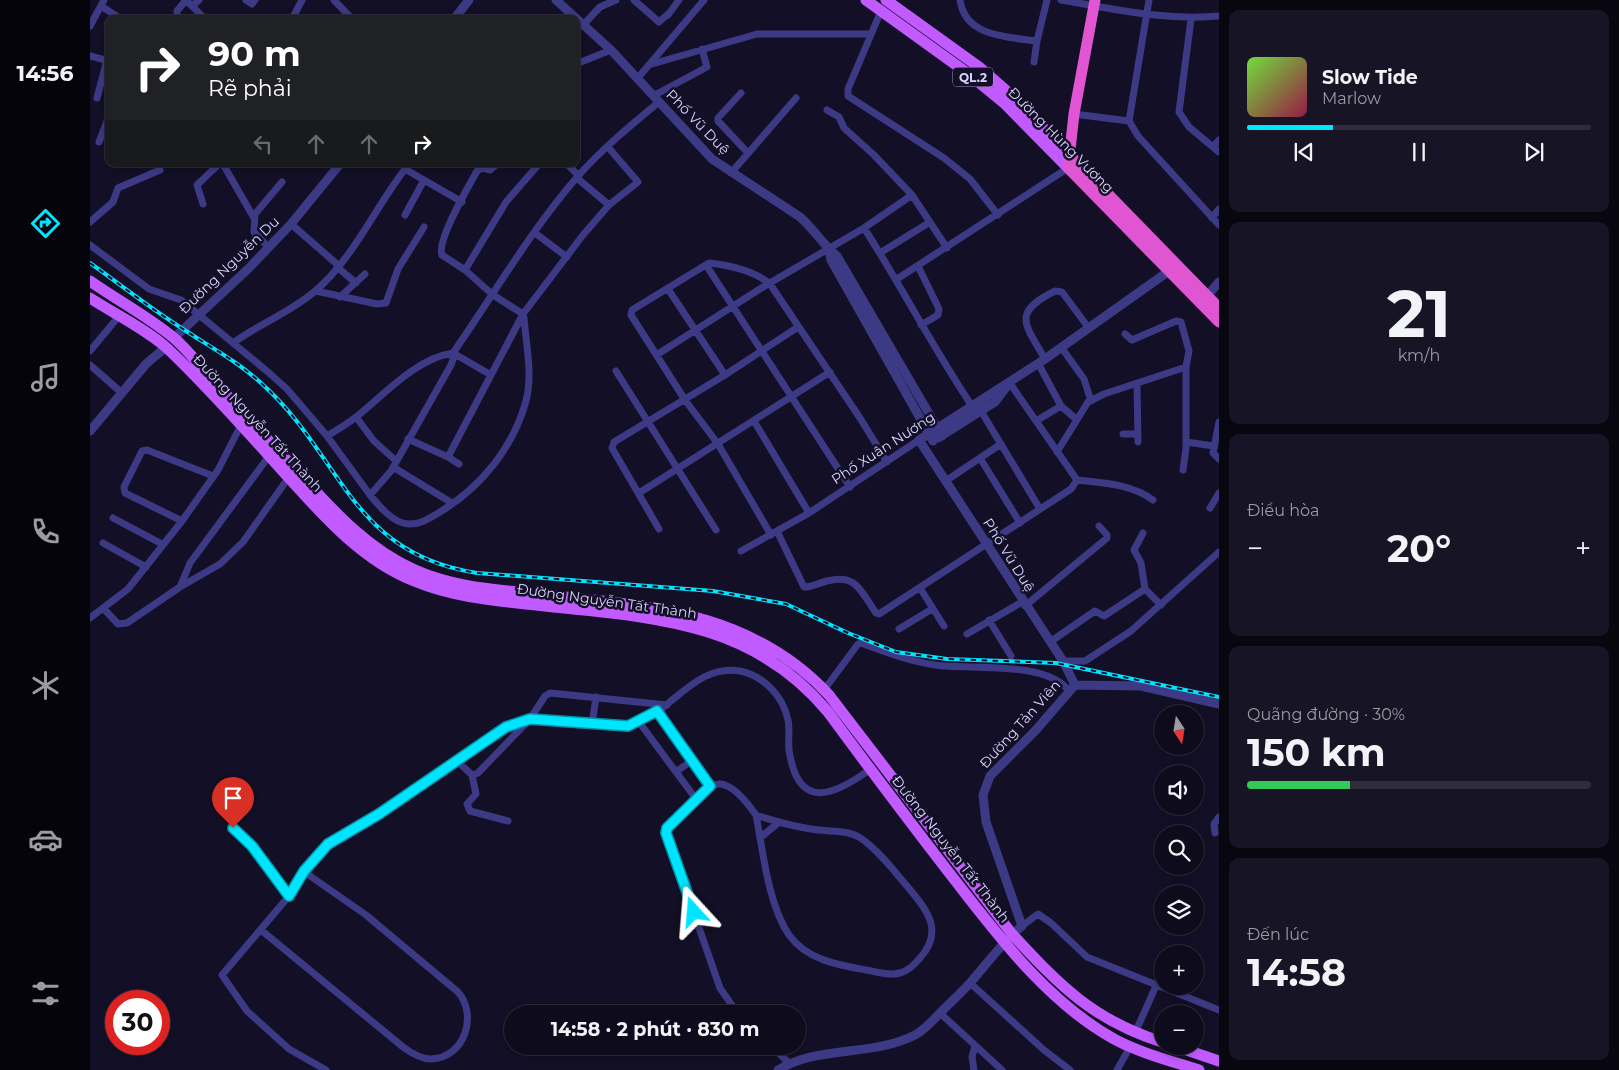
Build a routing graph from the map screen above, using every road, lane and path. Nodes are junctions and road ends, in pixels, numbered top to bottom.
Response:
1 (186, 0) edge
2 (199, 0) edge
3 (246, 0) edge
4 (255, 0) edge
5 (302, 0) edge
6 (334, 0) edge
7 (469, 0) edge
8 (556, 0) edge
9 (616, 0) edge
10 (634, 0) edge
11 (678, 0) edge
12 (704, 0) edge
13 (866, 0) edge
14 (960, 0) edge
15 (1047, 0) edge
16 (1061, 0) edge
17 (1149, 0) edge
18 (102, 3) edge
19 (1094, 3) edge
20 (883, 5) edge
21 (192, 6) junction
22 (116, 15) edge
23 (178, 15) edge
24 (201, 15) edge
25 (294, 15) edge
26 (348, 15) edge
27 (458, 15) edge
28 (574, 15) edge
29 (1146, 15) junction
30 (1219, 16) edge
31 (1191, 19) junction
32 (580, 21) edge
33 (584, 24) junction
34 (90, 26) edge
35 (870, 34) junction
36 (1037, 41) junction
37 (702, 49) junction
38 (611, 50) junction
39 (90, 56) edge
40 (105, 60) edge
41 (580, 62) edge
42 (1034, 62) dead end
43 (652, 64) junction
44 (105, 71) edge
45 (637, 79) junction
46 (740, 93) dead end
47 (97, 98) dead end
48 (796, 98) dead end
49 (656, 99) junction
50 (827, 110) dead end
51 (1074, 114) junction
52 (1129, 121) junction
53 (105, 126) edge
54 (1219, 140) edge
55 (99, 142) dead end
56 (608, 147) junction
57 (1216, 150) edge
58 (748, 153) junction
59 (1070, 155) junction
60 (216, 167) edge
61 (225, 167) edge
62 (338, 167) edge
63 (406, 167) edge
64 (408, 167) edge
65 (494, 167) edge
66 (536, 167) edge
67 (569, 167) edge
68 (1068, 168) junction
69 (160, 170) dead end
70 (731, 173) junction
71 (578, 177) junction
72 (424, 180) junction
73 (282, 182) dead end
74 (912, 195) junction
75 (462, 202) junction
76 (204, 204) dead end
77 (609, 205) junction
78 (1219, 209) edge
79 (405, 215) dead end
80 (998, 215) junction
81 (254, 218) junction
82 (1212, 218) junction
83 (90, 222) edge
84 (930, 222) junction
85 (291, 224) junction
86 (1219, 225) edge
87 (424, 226) dead end
88 (864, 228) junction
89 (535, 232) junction
90 (90, 245) edge
91 (269, 248) junction
92 (947, 248) junction
93 (829, 250) junction
94 (880, 253) junction
95 (567, 257) junction
96 (706, 265) junction
97 (337, 266) junction
98 (918, 266) junction
99 (465, 270) junction
100 (1168, 271) junction
101 (365, 274) dead end
102 (897, 279) junction
103 (1219, 282) edge
104 (356, 283) junction
105 (770, 284) junction
106 (92, 285) edge
107 (668, 289) junction
108 (316, 291) junction
109 (493, 295) junction
110 (1207, 296) junction
111 (340, 297) junction
112 (90, 298) edge
113 (733, 306) junction
114 (1219, 308) edge
115 (200, 313) junction
116 (523, 314) junction
117 (119, 316) junction
118 (1219, 322) edge
119 (920, 325) junction
120 (798, 327) junction
121 (1088, 327) junction
122 (696, 330) junction
123 (1125, 334) dead end
124 (174, 338) junction
125 (233, 343) junction
126 (166, 347) junction
127 (1061, 347) junction
128 (90, 351) edge
129 (762, 351) junction
130 (454, 353) junction
131 (658, 354) junction
132 (1041, 361) junction
133 (90, 365) edge
134 (1186, 368) junction
135 (616, 371) dead end
136 (830, 372) junction
137 (491, 375) junction
138 (725, 375) junction
139 (1009, 382) junction
140 (1137, 384) junction
141 (122, 393) junction
142 (793, 397) junction
143 (685, 400) junction
144 (1091, 401) junction
145 (972, 406) junction
146 (1061, 406) junction
147 (981, 411) junction
148 (356, 417) junction
149 (1076, 419) junction
150 (754, 421) junction
151 (1036, 421) junction
152 (245, 422) junction
153 (648, 422) junction
154 (1219, 422) edge
155 (90, 431) edge
156 (940, 432) junction
157 (1123, 434) dead end
158 (1138, 434) junction
159 (327, 436) junction
160 (931, 437) junction
161 (408, 439) junction
162 (1138, 442) dead end
163 (1186, 442) junction
164 (718, 444) junction
165 (921, 444) junction
166 (1001, 444) junction
167 (1214, 446) junction
168 (1057, 452) junction
169 (269, 456) junction
170 (448, 457) junction
171 (980, 458) junction
172 (1219, 459) edge
173 (887, 462) junction
174 (394, 464) junction
175 (459, 464) dead end
176 (677, 469) junction
177 (1183, 470) dead end
178 (213, 476) junction
179 (289, 477) junction
180 (946, 480) junction
181 (1077, 480) junction
182 (850, 486) junction
183 (639, 493) junction
184 (1219, 493) edge
185 (370, 495) junction
186 (1153, 500) dead end
187 (452, 504) junction
188 (1210, 508) dead end
189 (1040, 509) junction
190 (809, 513) junction
191 (113, 518) dead end
192 (182, 521) junction
193 (1020, 523) junction
194 (1098, 526) dead end
195 (659, 529) dead end
196 (716, 530) dead end
197 (774, 533) junction
198 (1143, 533) dead end
199 (102, 543) dead end
200 (162, 544) junction
201 (987, 545) junction
202 (741, 551) dead end
203 (1219, 552) edge
204 (146, 567) junction
205 (180, 587) junction
206 (920, 588) junction
207 (1145, 589) junction
208 (1024, 604) junction
209 (1161, 605) junction
210 (104, 608) junction
211 (932, 609) junction
212 (90, 618) edge
213 (989, 620) junction
214 (702, 624) junction
215 (944, 626) dead end
216 (899, 629) dead end
217 (967, 634) dead end
218 (1050, 642) junction
219 (1011, 656) dead end
220 (1063, 661) junction
221 (1072, 688) junction
222 (824, 690) junction
223 (596, 697) junction
224 (1219, 704) edge
225 (667, 705) junction
226 (657, 711) junction
227 (530, 719) junction
228 (639, 722) junction
229 (592, 724) junction
230 (457, 761) junction
231 (691, 761) junction
232 (880, 762) junction
233 (870, 769) junction
234 (676, 772) junction
235 (472, 775) junction
236 (710, 786) junction
237 (696, 800) junction
238 (756, 815) junction
239 (1219, 817) edge
240 (508, 821) dead end
241 (778, 823) junction
242 (233, 828) dead end
243 (1215, 833) dead end
244 (760, 838) junction
245 (304, 871) junction
246 (289, 896) junction
247 (1022, 926) junction
248 (261, 930) junction
249 (1007, 938) junction
250 (970, 983) junction
251 (1154, 985) edge
252 (1154, 990) edge
253 (1180, 995) edge
254 (732, 1005) edge
255 (1219, 1010) edge
256 (940, 1013) junction
257 (1135, 1033) junction
258 (1154, 1039) edge
259 (975, 1046) junction
260 (1130, 1047) junction
261 (781, 1055) edge
262 (1201, 1055) edge
263 (1219, 1061) edge
264 (789, 1063) junction
265 (326, 1070) edge
266 (778, 1070) edge
267 (974, 1070) edge
268 (1002, 1070) edge
269 (1070, 1070) edge
270 (1117, 1070) edge
271 (1199, 1070) edge

1 - 21 street
1 - 23 street
2 - 21 street
3 - 4 street
5 - 25 street
6 - 26 street
7 - 27 street
8 - 28 street, Phố Vũ Duệ
9 - 33 street
10 - 11 street
12 - 43 street
13 - 20 main road, Đường Hùng Vương / QL.2
14 - 36 street
15 - 36 street
16 - 19 street
17 - 29 street
18 - 22 street
18 - 34 street
19 - 29 street
19 - 51 highway
20 - 35 street
20 - 59 main road, Đường Hùng Vương / QL.2
20 - 68 main road, Đường Hùng Vương / QL.2
21 - 24 street
29 - 31 street
29 - 52 street
30 - 31 street
31 - 57 street
32 - 33 street, Phố Vũ Duệ
33 - 38 street, Phố Vũ Duệ
35 - 37 street
35 - 80 street
36 - 42 street
37 - 43 street
37 - 49 street
38 - 41 street
38 - 45 street, Phố Vũ Duệ
39 - 40 street
43 - 45 street
44 - 47 street
45 - 49 street, Phố Vũ Duệ
46 - 58 street
48 - 58 street
49 - 56 street
49 - 70 street, Phố Vũ Duệ
50 - 74 street
51 - 52 street
51 - 59 highway
52 - 82 street
53 - 55 street
54 - 57 street
56 - 71 street
56 - 77 street
58 - 70 street
59 - 68 highway
59 - 110 highway, Đường Hùng Vương / QL.2
60 - 76 street
61 - 81 street
62 - 85 street, Đường Nguyễn Du
63 - 97 street
64 - 72 street
65 - 75 street
66 - 99 street
67 - 71 street
68 - 80 street
68 - 100 highway, Đường Hùng Vương / QL.2
69 - 83 street
70 - 93 street, Phố Vũ Duệ
71 - 77 street
71 - 89 street
72 - 75 street
72 - 79 street
73 - 81 street
74 - 84 street
74 - 88 street
75 - 99 street
77 - 95 street
78 - 82 street
80 - 92 street
81 - 91 street
82 - 86 street
84 - 92 street
84 - 94 street
85 - 91 street, Đường Nguyễn Du
85 - 97 street
87 - 111 street
88 - 93 street
88 - 94 street
89 - 95 street
89 - 109 street
90 - 115 street
91 - 115 street, Đường Nguyễn Du
92 - 98 street
93 - 105 street
93 - 156 street, Phố Vũ Duệ
93 - 160 street, Phố Vũ Duệ
94 - 102 street
95 - 116 street
96 - 105 street
96 - 107 street
96 - 113 street
97 - 104 street
97 - 108 street
98 - 102 street
98 - 119 street
99 - 109 street
100 - 118 highway, Đường Hùng Vương / QL.2
100 - 121 street, Phố Xuân Nương
101 - 104 street
102 - 119 street
103 - 110 street
104 - 111 street
105 - 113 street
105 - 120 street
106 - 124 main road, Đường Nguyễn Tất Thành
107 - 122 street
107 - 131 street
108 - 111 street
108 - 125 street
109 - 116 street
109 - 130 street
110 - 114 highway, Đường Hùng Vương / QL.2
112 - 117 main road, Đường Nguyễn Tất Thành
113 - 122 street
113 - 129 street
115 - 124 street, Đường Nguyễn Du
115 - 125 street
116 - 137 street
116 - 187 street
117 - 126 main road, Đường Nguyễn Tất Thành
117 - 128 street
119 - 145 street
120 - 129 street
120 - 136 street
121 - 127 street, Phố Xuân Nương
121 - 132 street
122 - 131 street
122 - 138 street
123 - 134 street
124 - 152 main road, Đường Nguyễn Tất Thành
125 - 159 street
126 - 141 street
126 - 152 main road, Đường Nguyễn Tất Thành
127 - 132 street, Phố Xuân Nương
127 - 144 street
129 - 138 street
129 - 142 street
130 - 137 street
130 - 148 street
130 - 161 street
131 - 143 street
132 - 139 street, Phố Xuân Nương
132 - 146 street
133 - 141 street
134 - 140 street
134 - 163 street
135 - 153 street
136 - 142 street
136 - 173 street
137 - 170 street
138 - 143 street
139 - 145 street, Phố Xuân Nương
139 - 147 street, Phố Xuân Nương
139 - 151 street
140 - 144 street
140 - 158 street
141 - 155 street
142 - 150 street
142 - 182 street
143 - 153 street
143 - 164 street
144 - 149 street
145 - 156 street, Phố Xuân Nương
146 - 149 street
146 - 151 street
147 - 156 street, Phố Xuân Nương
147 - 166 street
148 - 159 street
148 - 174 street
149 - 168 street
150 - 164 street
150 - 190 street
151 - 168 street
152 - 169 main road, Đường Nguyễn Tất Thành
152 - 178 street
152 - 214 main road, Đường Nguyễn Tất Thành
153 - 176 street
153 - 183 street
154 - 167 street
156 - 160 street, Phố Xuân Nương
157 - 158 street
158 - 162 street
159 - 185 street
160 - 165 street, Phố Xuân Nương
161 - 170 street
161 - 174 street
163 - 167 street
163 - 177 street
164 - 176 street
164 - 197 street
165 - 173 street, Phố Xuân Nương
165 - 180 street, Phố Vũ Duệ
166 - 171 street
166 - 189 street
167 - 172 street
168 - 181 street
169 - 179 main road, Đường Nguyễn Tất Thành
169 - 205 street
170 - 175 street
171 - 180 street
171 - 193 street
173 - 182 street, Phố Xuân Nương
174 - 185 street
174 - 187 street
176 - 183 street
176 - 196 street
178 - 192 street
178 - 192 street
179 - 205 street
179 - 214 main road, Đường Nguyễn Tất Thành
180 - 201 street, Phố Vũ Duệ
181 - 186 street
181 - 189 street
182 - 190 street, Phố Xuân Nương
183 - 195 street
184 - 188 street
185 - 187 street
189 - 193 street
190 - 197 street, Phố Xuân Nương
191 - 200 street
192 - 200 street
193 - 201 street
194 - 208 street
197 - 202 street, Phố Xuân Nương
197 - 206 street
198 - 207 street
199 - 204 street
200 - 204 street
201 - 206 street
201 - 208 street, Phố Vũ Duệ
203 - 209 street
204 - 210 street
205 - 210 street
206 - 211 street
207 - 209 street
207 - 218 street
208 - 213 street
208 - 218 street, Phố Vũ Duệ
209 - 220 street
210 - 212 street
211 - 215 street
211 - 216 street
213 - 217 street
213 - 219 street
214 - 222 main road, Đường Nguyễn Tất Thành
214 - 233 main road, Đường Nguyễn Tất Thành
218 - 220 street, Phố Vũ Duệ
220 - 221 street, Phố Vũ Duệ
221 - 222 street
221 - 224 street, Đường Tản Viên
221 - 247 street, Đường Tản Viên
222 - 232 main road, Đường Nguyễn Tất Thành
223 - 225 street
223 - 227 street
223 - 229 street
225 - 226 street
225 - 233 street
226 - 228 street
226 - 231 street
227 - 229 street
227 - 230 street
227 - 235 street
228 - 229 street
228 - 234 street
230 - 235 street
230 - 245 street
231 - 234 street
231 - 236 street
232 - 233 street
232 - 249 main road, Đường Nguyễn Tất Thành
233 - 249 main road, Đường Nguyễn Tất Thành
234 - 237 street
235 - 240 street
236 - 237 street
236 - 238 street
237 - 254 street
238 - 241 street
238 - 244 street
239 - 243 street
241 - 244 street
241 - 244 street
242 - 246 street
245 - 246 street
245 - 248 street
246 - 248 street
247 - 249 street
247 - 251 street
248 - 265 street
249 - 250 street
249 - 257 main road, Đường Nguyễn Tất Thành
249 - 260 main road, Đường Nguyễn Tất Thành
250 - 256 street
250 - 269 street
252 - 257 street
253 - 255 street
256 - 259 street
256 - 264 street
257 - 258 main road, Đường Nguyễn Tất Thành
259 - 267 street
259 - 268 street
260 - 270 street
260 - 271 main road, Đường Nguyễn Tất Thành
261 - 264 street
262 - 263 main road
264 - 266 street

